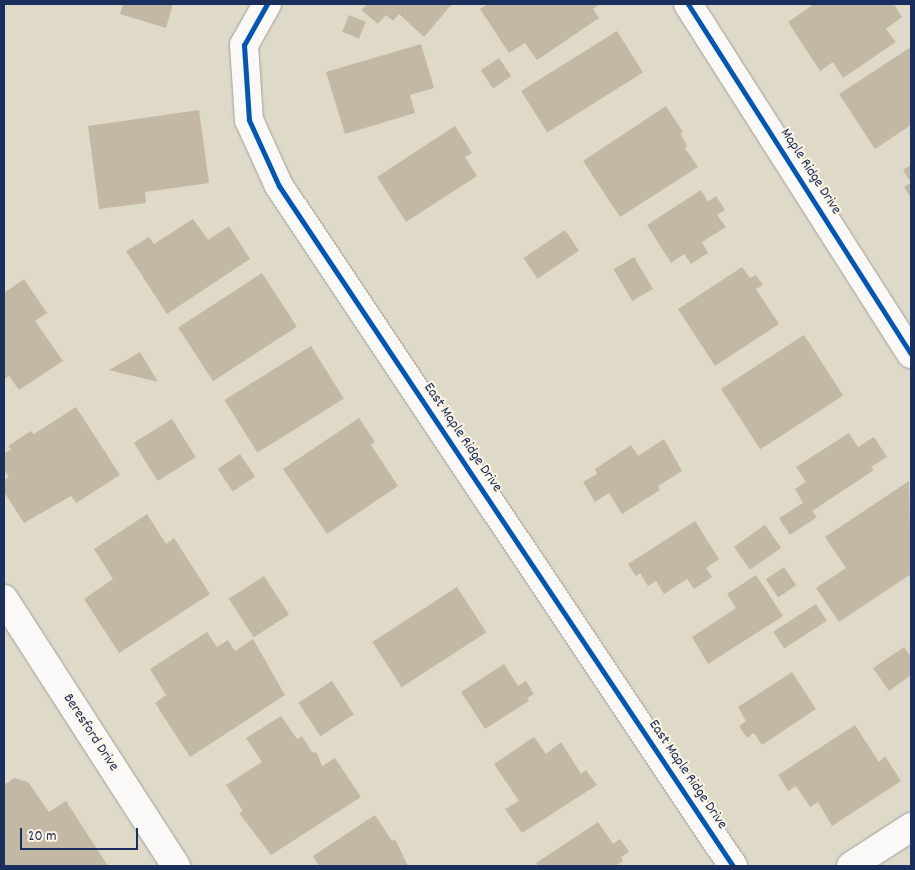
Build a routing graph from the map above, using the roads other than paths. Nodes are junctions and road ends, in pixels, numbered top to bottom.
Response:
1 (267, 4) edge
2 (688, 4) edge
3 (911, 354) edge
4 (4, 599) edge
5 (911, 827) edge
6 (176, 866) edge
7 (733, 866) edge
8 (851, 866) edge

1 - 7 street, East Maple Ridge Drive
2 - 3 street, Maple Ridge Drive
4 - 6 street, Beresford Drive
5 - 8 street

